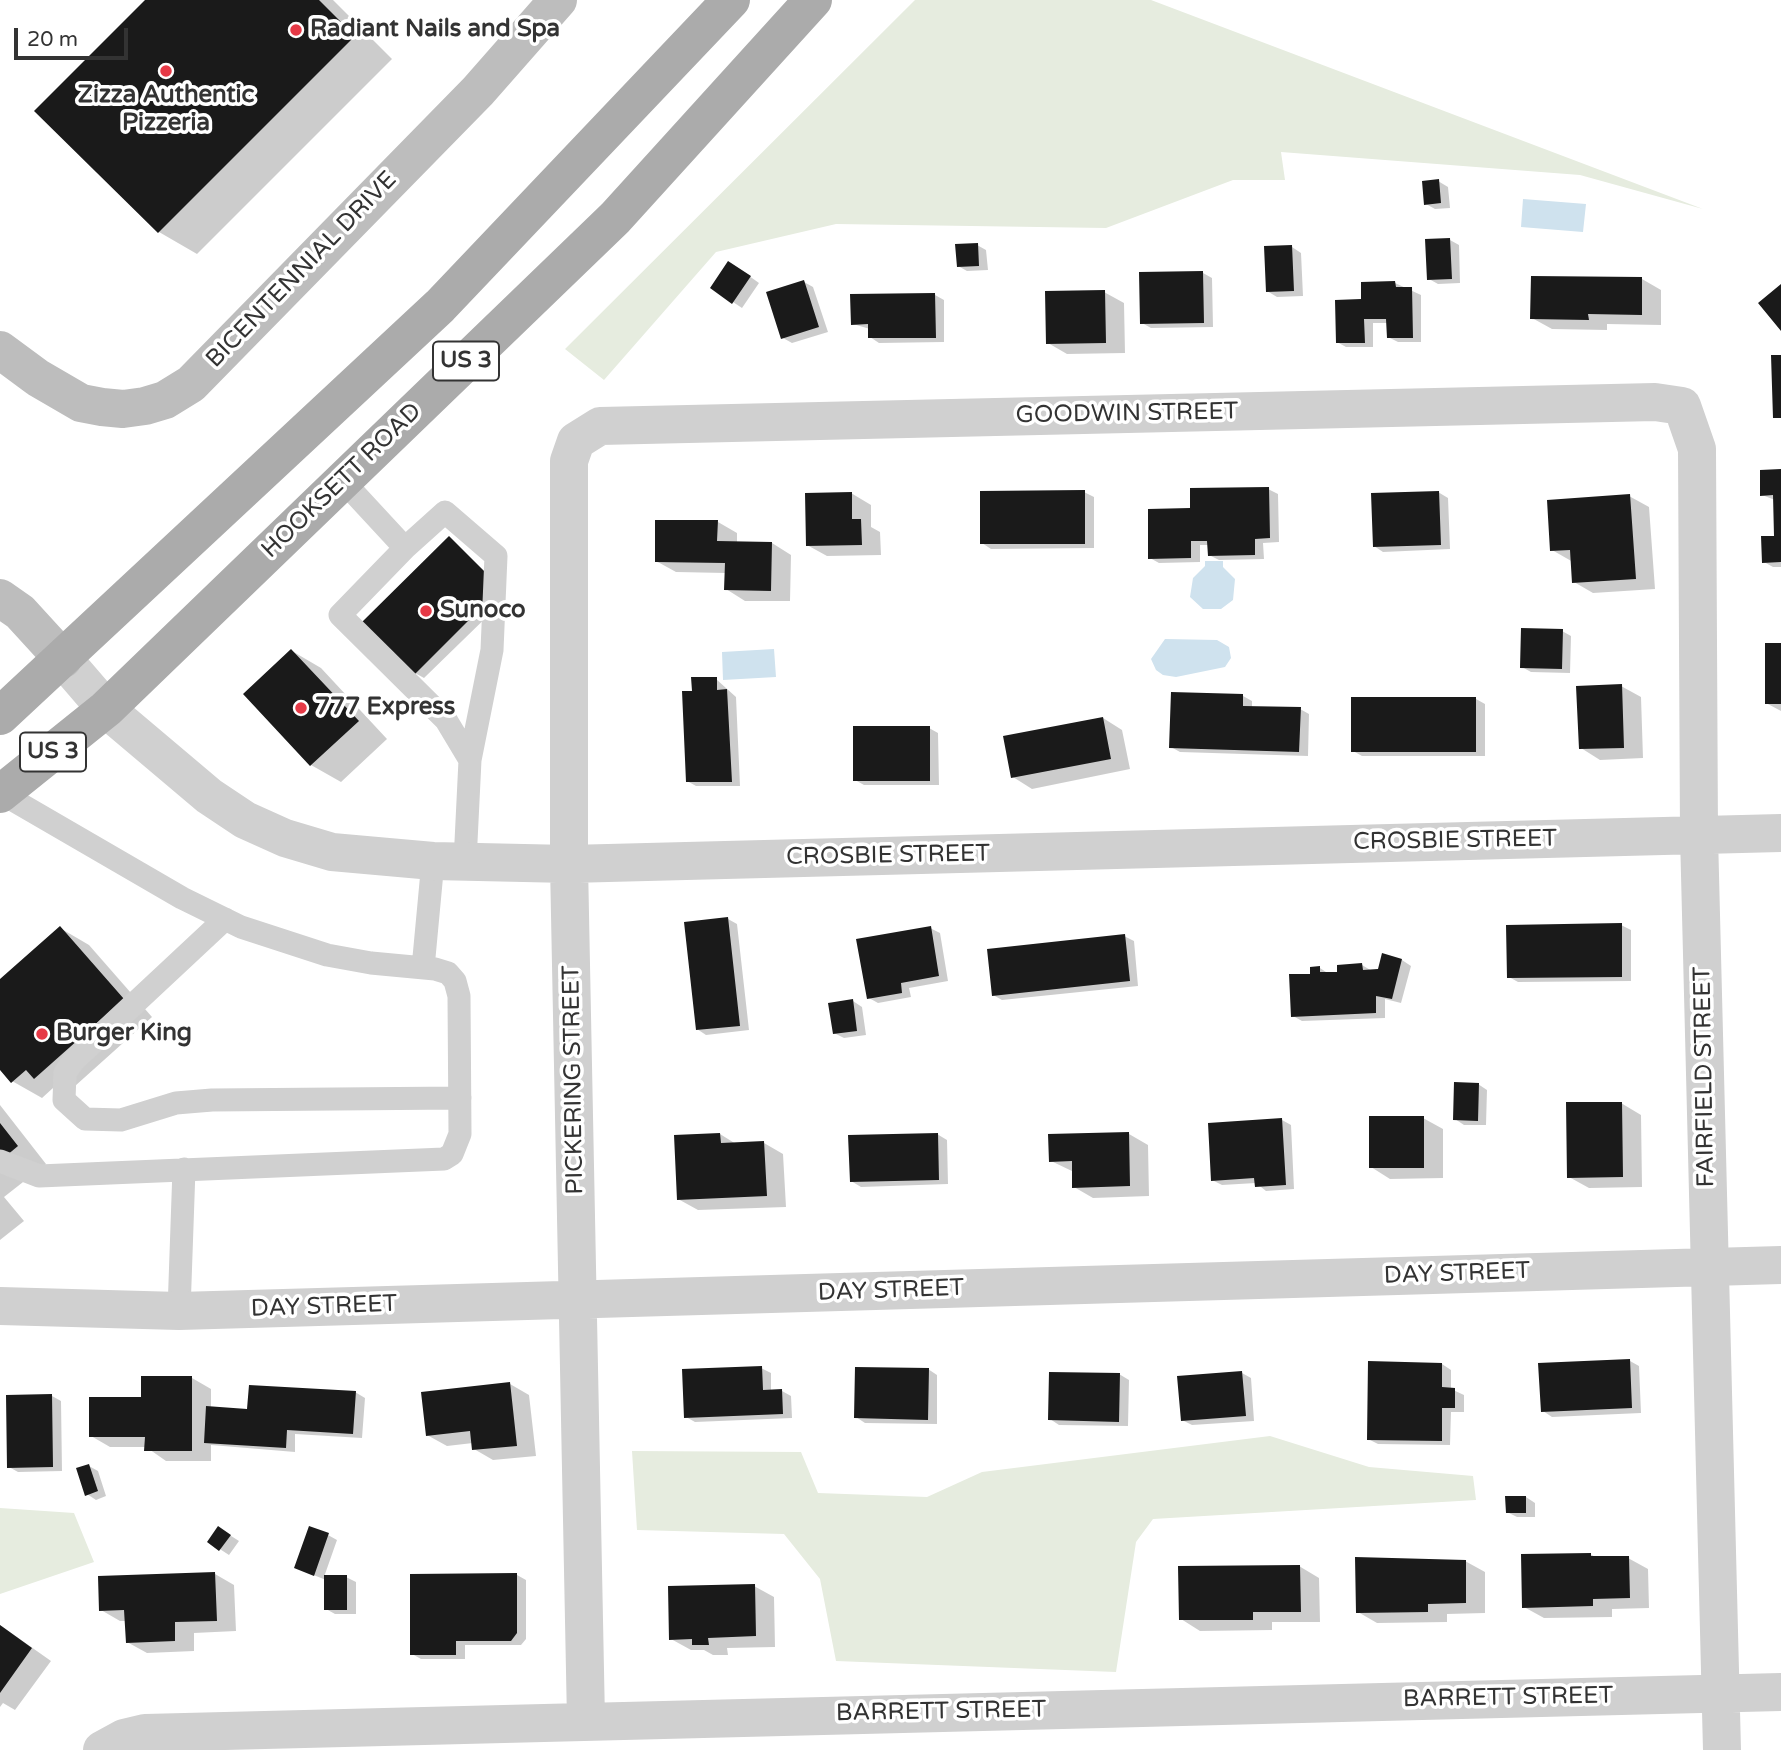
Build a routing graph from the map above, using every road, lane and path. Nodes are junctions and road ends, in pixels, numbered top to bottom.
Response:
1 (558, 0) edge
2 (731, 0) edge
3 (813, 0) edge
4 (0, 350) edge
5 (1682, 407) joint
6 (576, 440) joint
7 (343, 481) junction
8 (405, 548) junction
9 (0, 598) edge
10 (63, 659) junction
11 (106, 709) junction
12 (0, 716) edge
13 (470, 760) junction
14 (1, 794) edge
15 (1781, 833) edge
16 (1699, 835) junction
17 (449, 862) junction
18 (569, 864) junction
19 (225, 919) junction
20 (423, 968) junction
21 (460, 1098) junction
22 (0, 1161) edge
23 (184, 1169) junction
24 (1781, 1265) edge
25 (1710, 1267) junction
26 (578, 1300) junction
27 (0, 1306) edge
28 (179, 1311) junction
29 (1781, 1692) edge
30 (1720, 1693) junction
31 (586, 1721) junction
32 (103, 1749) edge
33 (1721, 1750) edge

1 - 4 street, BICENTENNIAL DRIVE
2 - 10 main road, US 3
3 - 7 main road, HOOKSETT ROAD / US 3
5 - 6 street, GOODWIN STREET
5 - 16 street, FAIRFIELD STREET
6 - 18 street, PICKERING STREET
7 - 8 lane
7 - 11 main road, HOOKSETT ROAD / US 3
8 - 13 lane
8 - 13 lane
9 - 10 street
10 - 11 street, CROSBIE STREET
10 - 12 main road, US 3
11 - 14 main road, HOOKSETT ROAD / US 3
11 - 17 street, CROSBIE STREET
13 - 17 lane
14 - 19 lane
15 - 16 street, CROSBIE STREET
16 - 18 street, CROSBIE STREET
16 - 25 street, FAIRFIELD STREET
17 - 18 street, CROSBIE STREET
17 - 20 lane
18 - 26 street, PICKERING STREET
19 - 20 lane
19 - 21 lane
20 - 21 lane
21 - 23 lane
22 - 23 lane
23 - 28 lane
24 - 25 street, DAY STREET
25 - 26 street, DAY STREET
25 - 30 street, FAIRFIELD STREET
26 - 28 street, DAY STREET
26 - 31 street, PICKERING STREET
27 - 28 street, DAY STREET
29 - 30 street, BARRETT STREET
30 - 31 street, BARRETT STREET
30 - 33 street, FAIRFIELD STREET
31 - 32 street, BARRETT STREET

